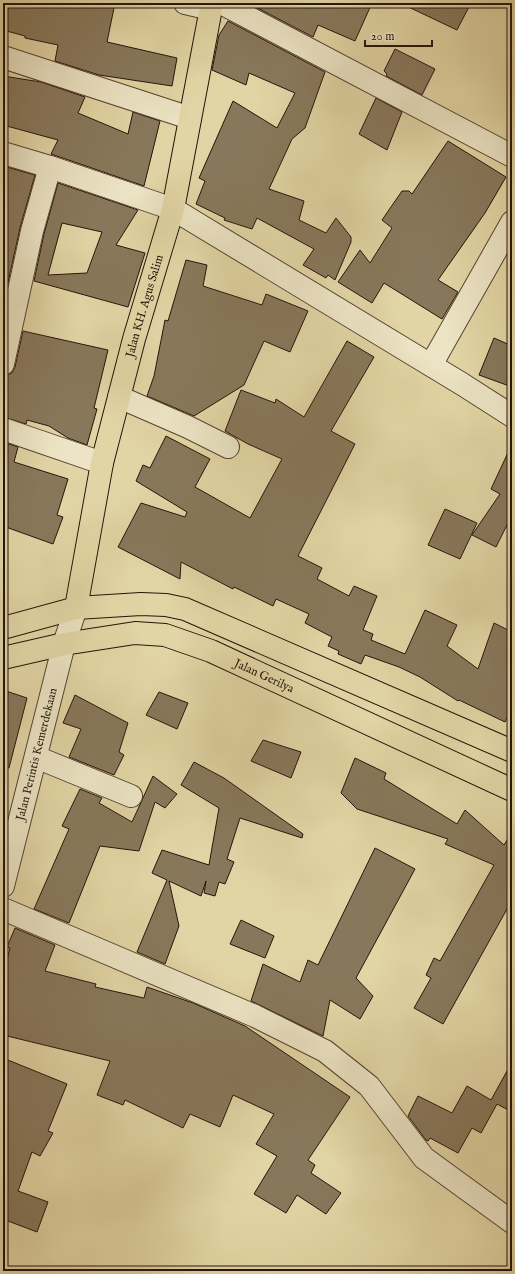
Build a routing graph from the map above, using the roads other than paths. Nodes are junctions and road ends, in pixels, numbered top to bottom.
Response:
1 (185, 3) edge
2 (215, 5) edge
3 (3, 57) edge
4 (190, 118) junction
5 (3, 153) edge
6 (512, 156) edge
7 (50, 167) junction
8 (173, 209) junction
9 (512, 222) edge
10 (3, 364) edge
11 (430, 365) junction
12 (119, 397) junction
13 (512, 416) edge
14 (3, 429) edge
15 (228, 447) dead end
16 (102, 463) junction
17 (76, 608) junction
18 (3, 628) edge
19 (64, 644) junction
20 (3, 658) edge
21 (512, 751) edge
22 (36, 757) junction
23 (512, 790) edge
24 (130, 796) dead end
25 (3, 886) edge
26 (3, 909) edge
27 (512, 1222) edge

1 - 2 street
2 - 4 main road, Jalan KH. Agus Salim
2 - 6 street
3 - 4 street
4 - 8 main road, Jalan KH. Agus Salim
5 - 7 street
7 - 8 street
7 - 10 street
8 - 11 street
8 - 12 main road, Jalan KH. Agus Salim
9 - 11 street
11 - 13 street
12 - 15 street
12 - 16 main road, Jalan KH. Agus Salim
14 - 16 street
16 - 17 main road, Jalan KH. Agus Salim
17 - 18 main road
17 - 19 street, Jalan Perintis Kemerdekaan
17 - 21 main road
19 - 20 main road, Jalan Gerilya
19 - 22 street, Jalan Perintis Kemerdekaan
19 - 23 main road, Jalan Gerilya
22 - 24 street
22 - 25 street, Jalan Perintis Kemerdekaan
26 - 27 street

